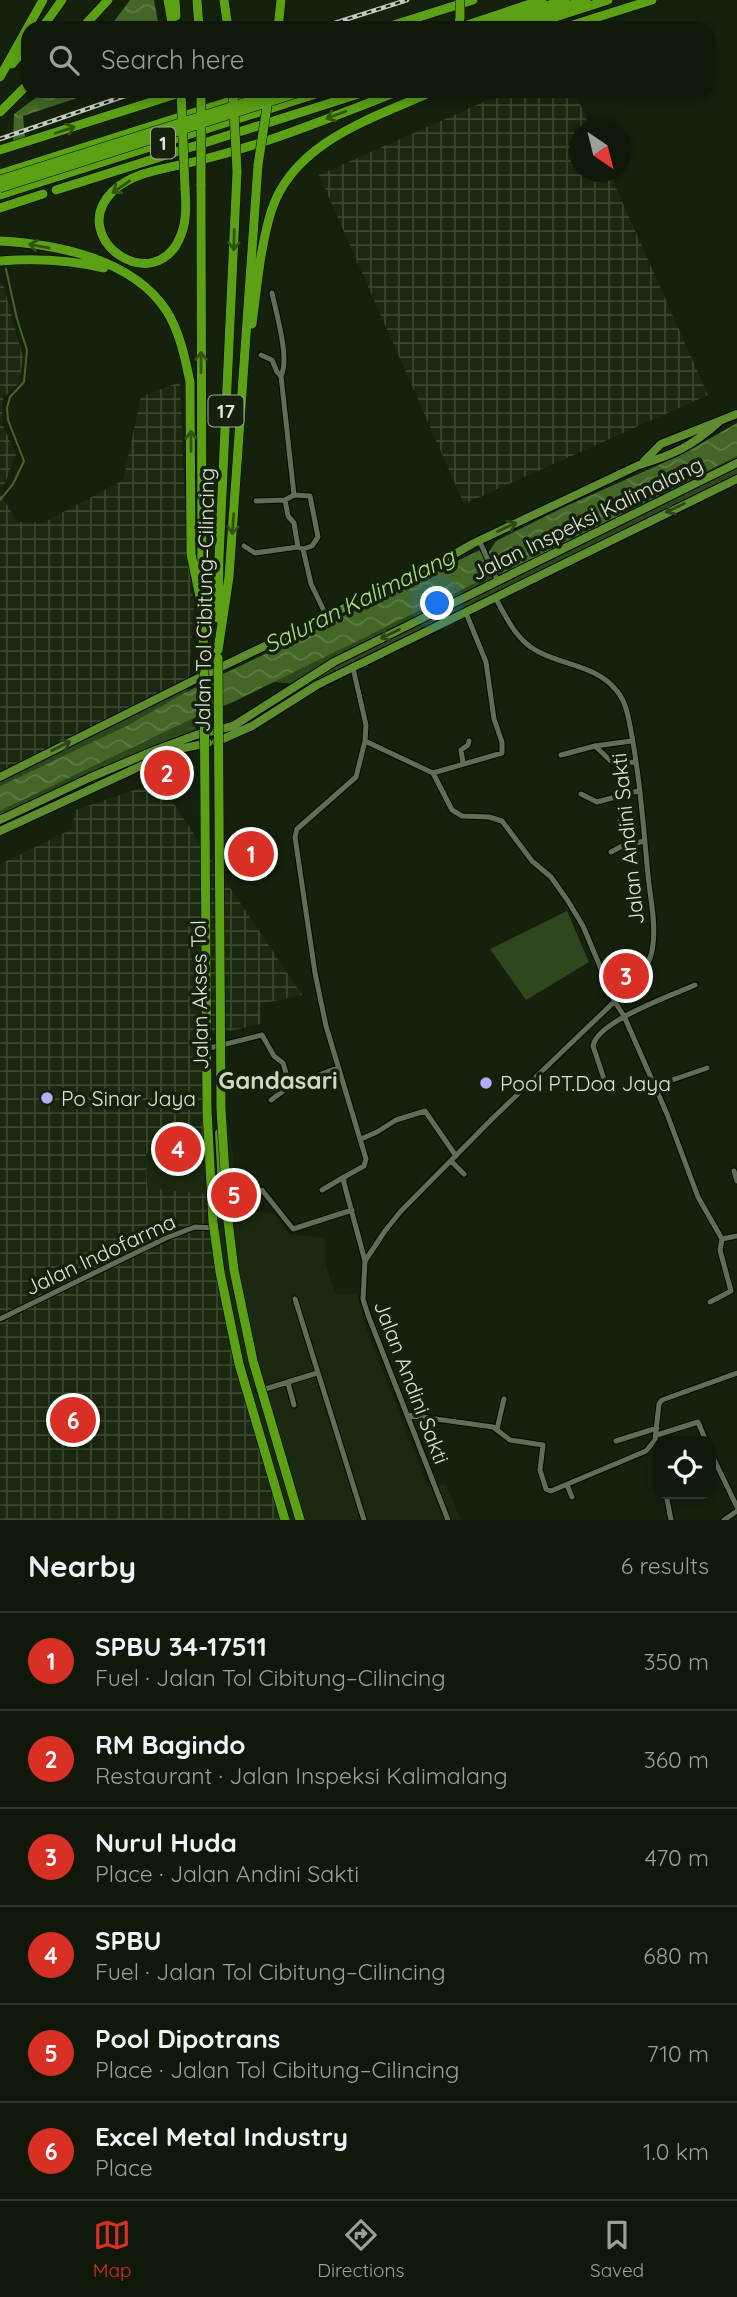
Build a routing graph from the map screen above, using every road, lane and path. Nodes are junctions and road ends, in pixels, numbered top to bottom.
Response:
1 (43, 0) edge
2 (62, 0) edge
3 (108, 0) edge
4 (168, 0) edge
5 (175, 0) edge
6 (197, 0) edge
7 (224, 0) edge
8 (281, 0) edge
9 (460, 0) edge
10 (473, 0) edge
11 (542, 0) edge
12 (565, 0) edge
13 (586, 0) edge
14 (608, 0) edge
15 (653, 0) edge
16 (31, 21) edge
17 (47, 21) edge
18 (89, 21) edge
19 (173, 21) edge
20 (175, 21) edge
21 (198, 21) edge
22 (227, 21) edge
23 (279, 21) edge
24 (406, 21) edge
25 (459, 21) edge
26 (479, 21) edge
27 (500, 21) edge
28 (521, 21) edge
29 (543, 21) edge
30 (586, 21) edge
31 (598, 21) edge
32 (21, 40) edge
33 (21, 53) edge
34 (0, 78) edge
35 (21, 91) edge
36 (162, 98) edge
37 (184, 98) edge
38 (201, 98) edge
39 (233, 98) edge
40 (240, 98) edge
41 (259, 98) edge
42 (269, 98) edge
43 (281, 98) edge
44 (303, 98) edge
45 (345, 98) edge
46 (381, 98) edge
47 (419, 98) edge
48 (0, 112) edge
49 (0, 150) edge
50 (185, 163) edge
51 (185, 163) edge
52 (185, 163) edge
53 (185, 163) edge
54 (0, 174) edge
55 (0, 180) edge
56 (0, 188) edge
57 (56, 190) dead end
58 (43, 194) dead end
59 (0, 195) edge
60 (0, 208) edge
61 (0, 241) edge
62 (0, 261) edge
63 (123, 272) junction
64 (272, 293) dead end
65 (261, 355) dead end
66 (281, 376) junction
67 (240, 407) junction
68 (737, 414) edge
69 (719, 422) junction
70 (737, 463) edge
71 (639, 465) junction
72 (737, 479) edge
73 (294, 495) junction
74 (285, 500) junction
75 (256, 501) dead end
76 (479, 540) junction
77 (244, 546) dead end
78 (300, 548) junction
79 (497, 579) junction
80 (495, 597) junction
81 (202, 606) junction
82 (466, 613) junction
83 (327, 617) junction
84 (218, 654) junction
85 (353, 668) junction
86 (212, 675) junction
87 (298, 684) junction
88 (304, 693) junction
89 (212, 727) junction
90 (365, 741) junction
91 (470, 741) dead end
92 (631, 741) junction
93 (212, 743) junction
94 (595, 746) junction
95 (561, 755) dead end
96 (635, 762) junction
97 (463, 763) junction
98 (433, 773) junction
99 (0, 777) edge
100 (638, 791) junction
101 (581, 794) dead end
102 (23, 809) junction
103 (27, 819) junction
104 (0, 820) edge
105 (620, 821) dead end
106 (0, 831) edge
107 (645, 841) junction
108 (627, 844) junction
109 (611, 852) dead end
110 (695, 985) dead end
111 (615, 1002) junction
112 (624, 1016) junction
113 (214, 1048) junction
114 (337, 1068) junction
115 (707, 1068) dead end
116 (290, 1086) junction
117 (655, 1086) junction
118 (608, 1091) dead end
119 (271, 1100) dead end
120 (361, 1139) junction
121 (456, 1156) junction
122 (450, 1161) junction
123 (733, 1171) dead end
124 (216, 1173) junction
125 (464, 1174) dead end
126 (344, 1177) junction
127 (737, 1181) edge
128 (322, 1190) dead end
129 (352, 1210) junction
130 (224, 1214) junction
131 (216, 1228) junction
132 (737, 1236) edge
133 (722, 1238) junction
134 (720, 1252) junction
135 (713, 1255) dead end
136 (365, 1261) junction
137 (295, 1299) dead end
138 (710, 1302) dead end
139 (0, 1319) edge
140 (317, 1373) junction
141 (737, 1373) edge
142 (288, 1382) junction
143 (259, 1391) junction
144 (503, 1399) dead end
145 (294, 1405) dead end
146 (411, 1415) junction
147 (657, 1428) junction
148 (497, 1429) junction
149 (657, 1435) junction
150 (704, 1436) edge
151 (616, 1441) dead end
152 (716, 1464) edge
153 (567, 1485) junction
154 (572, 1497) dead end
155 (667, 1499) edge
156 (737, 1509) edge
157 (286, 1520) edge
158 (298, 1520) edge
159 (364, 1520) edge
160 (447, 1520) edge
161 (671, 1520) edge
162 (724, 1520) edge

1 - 16 highway
2 - 17 highway
3 - 18 highway
4 - 19 highway
5 - 20 highway
6 - 21 highway
7 - 22 highway
8 - 23 highway
9 - 25 highway, bridge
10 - 24 highway
11 - 26 highway
12 - 27 highway
13 - 28 highway
14 - 29 highway
15 - 30 highway
15 - 31 highway
32 - 34 highway
33 - 34 highway
35 - 48 highway
49 -> 36 highway
53 -> 37 highway, bridge
81 -> 38 highway, 17, bridge
39 -> 84 highway, Jalan Tol Cibitung–Cilincing / 17, bridge
40 - 54 highway, 1
41 - 55 highway, 1, bridge
42 - 67 highway, bridge
43 - 56 highway, 1, bridge
44 - 59 highway, 1
45 - 57 highway
46 -> 50 highway, bridge
47 - 67 highway
51 -> 52 highway, bridge
58 - 60 highway
63 -> 61 highway
62 - 63 highway
81 -> 63 highway
64 - 66 street
65 - 66 street
66 - 73 street
67 -> 84 highway
68 - 69 main road
69 - 71 main road
69 - 71 main road
70 - 79 main road, Jalan Inspeksi Kalimalang
76 -> 71 main road
72 -> 80 main road, Jalan Inspeksi Kalimalang
73 - 74 street
73 - 78 street
74 - 75 street
74 - 78 street
76 - 79 street
76 - 83 main road
77 - 78 street
78 - 83 street
79 -> 87 main road, Jalan Inspeksi Kalimalang
80 - 82 main road, Jalan Inspeksi Kalimalang
80 - 92 street, Jalan Andini Sakti
81 - 157 highway, Jalan Tol Cibitung–Cilincing / 17, bridge
82 - 85 main road, Jalan Inspeksi Kalimalang
82 - 97 street
83 - 86 main road
84 - 158 highway, Jalan Tol Cibitung–Cilincing / 17, bridge
85 - 88 main road, Jalan Inspeksi Kalimalang
85 - 90 street
86 - 89 main road, Jalan Akses Tol, bridge
99 -> 86 main road
87 - 88 main road
87 - 89 main road, Jalan Inspeksi Kalimalang
88 - 93 main road, Jalan Inspeksi Kalimalang
89 - 93 main road, Jalan Akses Tol
89 - 102 main road, Jalan Inspeksi Kalimalang
90 - 98 street
90 - 114 street
91 - 97 street
92 - 94 street
92 - 96 street, Jalan Andini Sakti
93 - 103 main road, Jalan Inspeksi Kalimalang
93 - 113 main road, Jalan Akses Tol
94 - 95 street
94 - 96 street
96 - 100 street, Jalan Andini Sakti
97 - 98 street
98 - 111 street
100 - 101 street
100 - 107 street, Jalan Andini Sakti
102 - 103 main road
102 - 104 main road, Jalan Inspeksi Kalimalang
103 - 106 main road, Jalan Inspeksi Kalimalang
105 - 108 street
107 - 108 street
107 - 111 street, Jalan Andini Sakti
108 - 109 street
110 - 112 street
111 - 112 street
111 - 121 street, Jalan Andini Sakti
112 - 117 street
112 - 118 street
113 - 116 street
113 - 124 main road, Jalan Akses Tol
114 - 116 street
114 - 120 street
115 - 117 street
116 - 119 street
117 - 133 street
120 - 121 street
120 - 126 street
121 - 122 street, Jalan Andini Sakti
122 - 125 street
122 - 136 street, Jalan Andini Sakti
123 - 127 street
124 - 130 main road, Jalan Akses Tol
124 - 131 main road, Jalan Akses Tol
126 - 128 street
126 - 129 street
129 - 130 street
129 - 136 street
130 - 143 main road, Jalan Akses Tol
131 - 139 street, Jalan Indofarma
131 - 157 main road, Jalan Akses Tol
132 - 133 street
133 - 134 street
134 - 135 street
134 - 138 street
136 - 146 street, Jalan Andini Sakti
137 - 140 street
140 - 142 street
140 - 159 street
141 - 147 street
142 - 143 street
142 - 145 street
143 - 158 main road, Jalan Akses Tol
144 - 148 street
146 - 148 street
146 - 160 street, Jalan Andini Sakti
147 - 149 street
147 - 151 street
148 - 153 street
149 - 150 street
149 - 153 street
152 - 156 street
153 - 154 street
155 - 161 street
156 - 162 street

